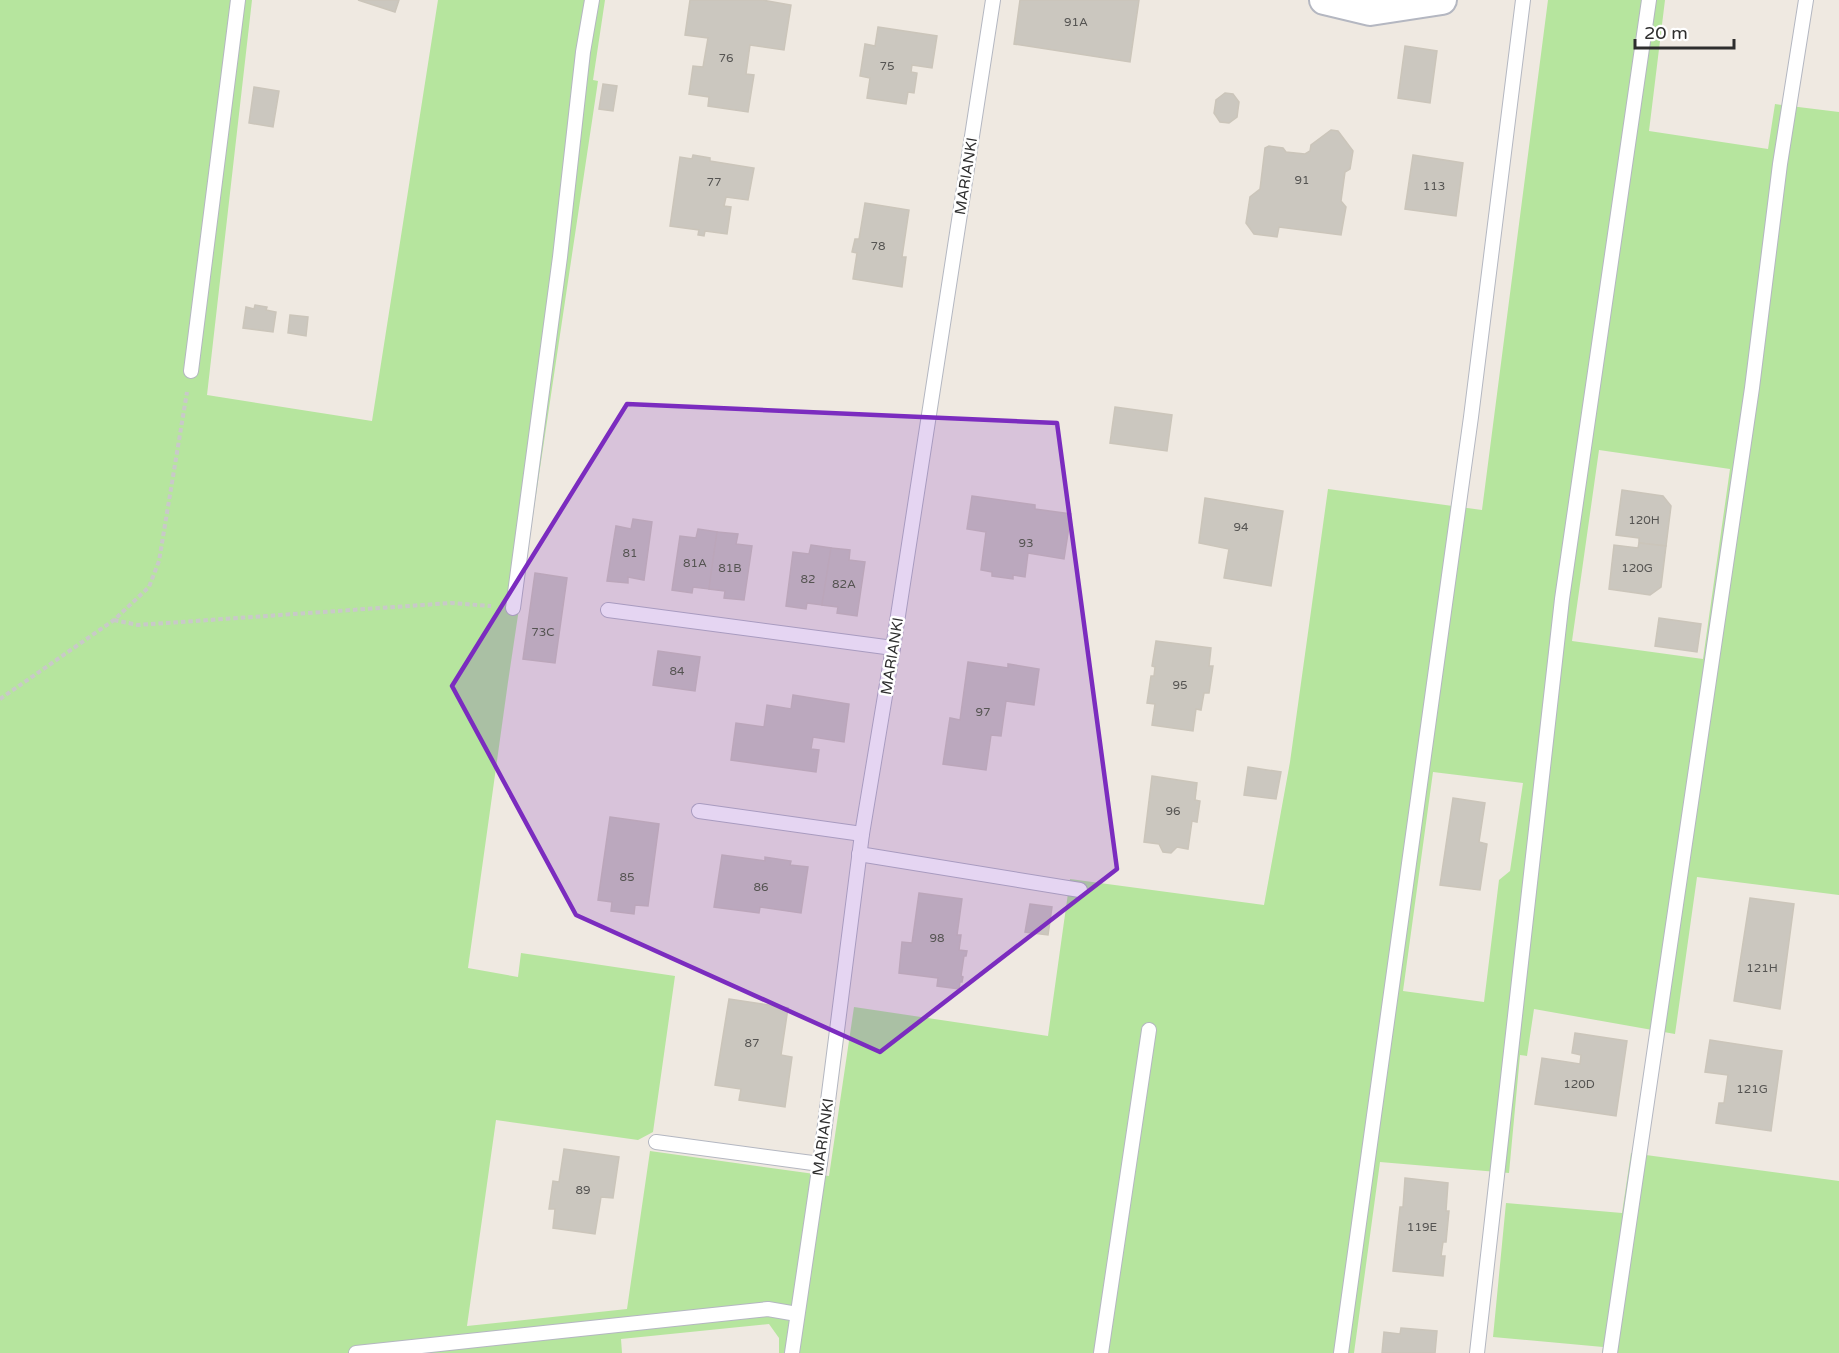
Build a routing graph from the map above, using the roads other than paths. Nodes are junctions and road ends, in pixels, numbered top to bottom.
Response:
1 (238, 0) edge
2 (592, 0) edge
3 (993, 0) edge
4 (1324, 0) edge
5 (1442, 0) edge
6 (1523, 0) edge
7 (1649, 0) edge
8 (1806, 0) edge
9 (191, 371) road end
10 (513, 608) road end
11 (608, 610) dead end
12 (893, 648) junction
13 (699, 811) dead end
14 (862, 834) junction
15 (859, 854) junction
16 (1080, 890) dead end
17 (1149, 1030) dead end
18 (657, 1142) dead end
19 (820, 1164) junction
20 (798, 1314) junction
21 (357, 1353) edge
22 (792, 1353) edge
23 (1101, 1353) edge
24 (1341, 1353) edge
25 (1477, 1353) edge
26 (1610, 1353) edge

1 - 9 lane
2 - 10 lane
3 - 12 lane, MARIANKI
4 - 5 street
6 - 24 lane
7 - 25 lane
8 - 26 lane
11 - 12 lane
12 - 14 lane, MARIANKI
13 - 14 lane
14 - 15 lane, MARIANKI
15 - 16 lane
15 - 19 lane, MARIANKI
17 - 23 lane
18 - 19 lane
19 - 20 lane, MARIANKI
20 - 21 lane
20 - 22 lane, MARIANKI

